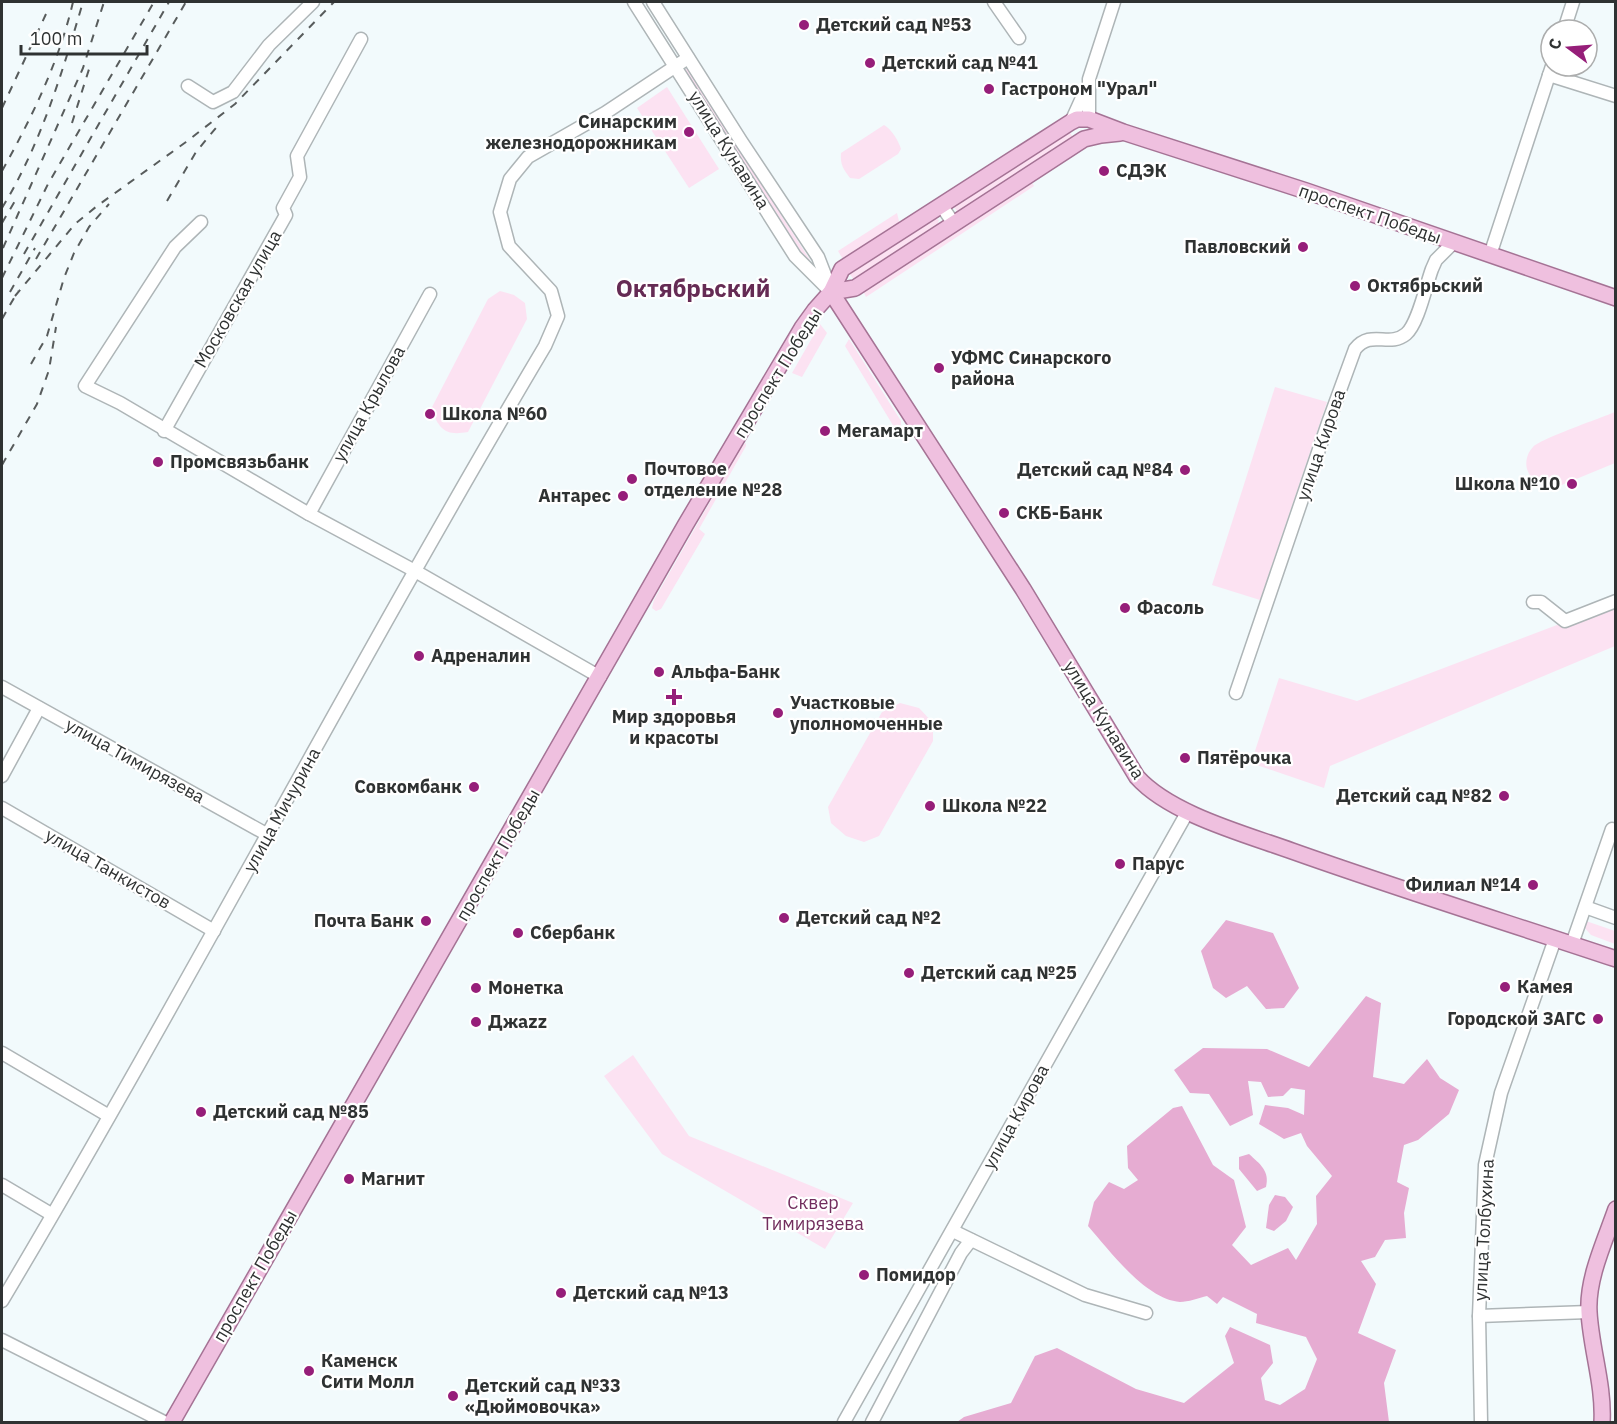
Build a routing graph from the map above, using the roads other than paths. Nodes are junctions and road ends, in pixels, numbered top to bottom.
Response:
1 (313, 2) edge
2 (634, 2) edge
3 (653, 2) edge
4 (994, 2) edge
5 (1114, 2) edge
6 (1573, 2) edge
7 (1568, 18) edge
8 (361, 39) dead end
9 (1019, 39) dead end
10 (688, 58) junction
11 (676, 66) junction
12 (1548, 78) edge
13 (1571, 78) edge
14 (1089, 79) junction
15 (188, 86) dead end
16 (1616, 96) edge
17 (1089, 118) junction
18 (1071, 122) junction
19 (1123, 132) junction
20 (1084, 140) junction
21 (941, 205) junction
22 (201, 222) dead end
23 (954, 224) junction
24 (1453, 243) junction
25 (1490, 255) junction
26 (831, 292) junction
27 (430, 294) dead end
28 (1616, 298) edge
29 (165, 431) junction
30 (309, 514) junction
31 (415, 571) junction
32 (1616, 601) edge
33 (1533, 602) dead end
34 (600, 677) junction
35 (2, 687) edge
36 (1236, 693) dead end
37 (39, 708) junction
38 (2, 776) edge
39 (2, 808) edge
40 (1188, 811) junction
41 (1616, 830) edge
42 (268, 835) junction
43 (1588, 908) dead end
44 (1616, 918) edge
45 (214, 931) junction
46 (1555, 939) junction
47 (1572, 944) junction
48 (1616, 959) edge
49 (2, 1053) edge
50 (109, 1116) junction
51 (2, 1185) edge
52 (1616, 1209) edge
53 (51, 1214) junction
54 (953, 1231) junction
55 (971, 1240) junction
56 (12, 1283) junction
57 (2, 1294) edge
58 (2, 1301) edge
59 (1589, 1312) junction
60 (1146, 1313) dead end
61 (1479, 1316) junction
62 (2, 1340) edge
63 (164, 1422) edge
64 (172, 1422) edge
65 (844, 1422) edge
66 (872, 1422) edge
67 (1481, 1422) edge
68 (1602, 1422) edge

1 - 15 street
2 - 11 street, улица Кунавина
3 - 10 street, улица Кунавина
4 - 9 street
5 - 14 street
6 - 7 street
8 - 29 street, Московская улица
10 - 11 street
10 - 26 street, улица Кунавина
11 - 26 street, улица Кунавина
11 - 31 street, улица Мичурина
12 - 25 street
13 - 16 street
14 - 17 street
14 - 18 street
17 - 18 main road, проспект Победы
17 - 19 main road, проспект Победы
17 - 20 main road
18 - 21 main road, проспект Победы
19 - 20 main road, проспект Победы
19 - 24 main road, проспект Победы
20 - 23 main road, проспект Победы
21 - 23 street
21 - 26 main road, проспект Победы
22 - 29 street
23 - 26 main road, проспект Победы
24 - 25 main road, проспект Победы
24 - 36 street, улица Кирова
25 - 28 main road, проспект Победы
26 - 34 main road, проспект Победы
26 - 40 main road, улица Кунавина
27 - 30 street, улица Крылова
29 - 30 street
30 - 31 street
31 - 34 street
31 - 42 street, улица Мичурина
32 - 33 street
34 - 64 main road, проспект Победы
35 - 37 street, улица Тимирязева
37 - 38 street
37 - 42 street, улица Тимирязева
39 - 45 street, улица Танкистов
40 - 46 main road, улица Кунавина
40 - 54 street, улица Кирова
41 - 47 street
42 - 45 street, улица Мичурина
43 - 44 street
45 - 50 street, улица Мичурина
46 - 47 main road, улица Кунавина
46 - 61 street, улица Толбухина
47 - 48 main road, улица Кунавина
49 - 50 street
50 - 53 street, улица Мичурина
51 - 53 street
52 - 59 main road
53 - 56 street, улица Мичурина
54 - 55 street
54 - 65 street, улица Кирова
55 - 60 street
55 - 66 street
56 - 57 street
56 - 58 street, улица Мичурина
59 - 61 street
59 - 68 main road
61 - 67 street, улица Толбухина
62 - 63 street

